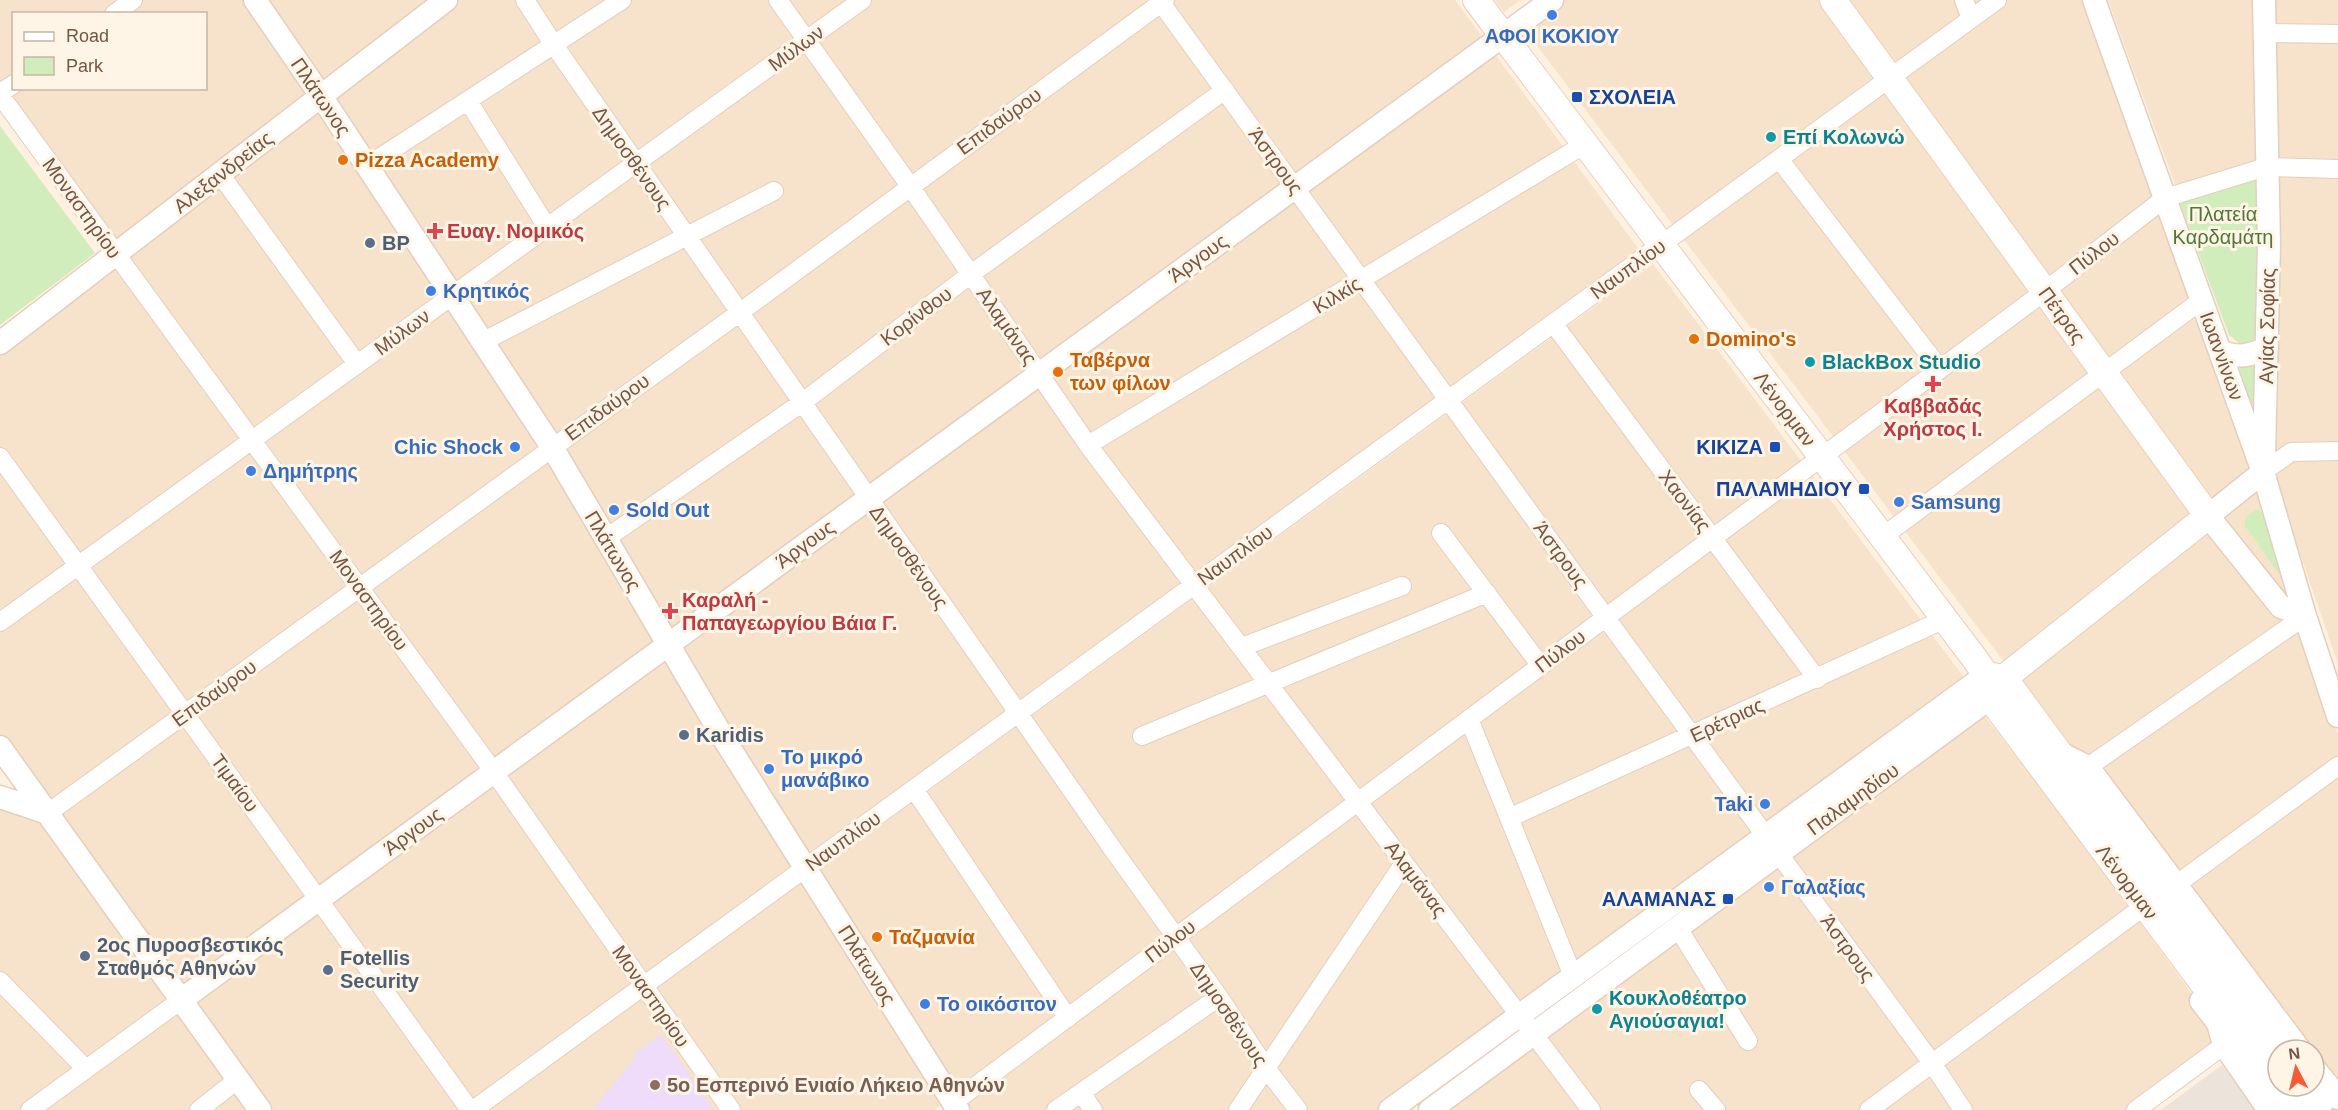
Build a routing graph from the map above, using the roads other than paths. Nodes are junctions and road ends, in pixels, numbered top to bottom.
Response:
1 (133, 0) edge
2 (255, 0) edge
3 (446, 0) edge
4 (525, 0) edge
5 (622, 0) edge
6 (778, 0) edge
7 (862, 0) edge
8 (1476, 0) edge
9 (1552, 0) edge
10 (1833, 0) edge
11 (1964, 0) edge
12 (1997, 0) edge
13 (2094, 0) edge
14 (2264, 0) edge
15 (1162, 1) edge
16 (117, 12) edge
17 (1971, 19) junction
18 (2264, 33) junction
19 (2338, 34) edge
20 (1503, 36) junction
21 (806, 41) junction
22 (554, 45) junction
23 (1890, 78) junction
24 (1225, 90) junction
25 (0, 94) edge
26 (321, 96) junction
27 (468, 100) junction
28 (1585, 144) junction
29 (1779, 159) junction
30 (635, 164) junction
31 (367, 166) junction
32 (2266, 167) junction
33 (2338, 169) edge
34 (220, 174) junction
35 (910, 186) junction
36 (1295, 187) junction
37 (774, 191) dead end
38 (2165, 198) junction
39 (547, 227) junction
40 (687, 237) junction
41 (1661, 245) junction
42 (116, 254) junction
43 (971, 274) junction
44 (1363, 279) junction
45 (2045, 291) junction
46 (452, 296) junction
47 (2202, 300) junction
48 (739, 313) junction
49 (1553, 324) junction
50 (482, 342) junction
51 (0, 343) edge
52 (2267, 348) junction
53 (2221, 352) junction
54 (357, 364) junction
55 (1940, 369) junction
56 (2103, 371) junction
57 (1040, 373) junction
58 (1450, 399) junction
59 (803, 402) junction
60 (253, 439) junction
61 (1088, 445) junction
62 (552, 447) junction
63 (2338, 451) edge
64 (0, 457) edge
65 (1822, 457) junction
66 (2264, 472) junction
67 (868, 499) junction
68 (2208, 516) junction
69 (1440, 532) dead end
70 (1882, 537) junction
71 (1713, 538) junction
72 (605, 539) junction
73 (78, 566) junction
74 (1194, 585) junction
75 (360, 586) junction
76 (1402, 586) dead end
77 (1487, 593) junction
78 (2305, 616) junction
79 (1606, 618) junction
80 (1945, 620) junction
81 (0, 622) edge
82 (669, 644) junction
83 (1242, 647) junction
84 (1541, 666) junction
85 (1816, 679) junction
86 (1993, 684) junction
87 (1270, 685) junction
88 (1019, 713) junction
89 (185, 714) junction
90 (2338, 716) edge
91 (1469, 719) junction
92 (1142, 736) dead end
93 (1693, 736) junction
94 (0, 747) edge
95 (2060, 753) junction
96 (2088, 766) junction
97 (2338, 766) edge
98 (494, 772) junction
99 (2056, 788) junction
100 (914, 789) junction
101 (0, 797) edge
102 (1358, 802) junction
103 (48, 813) junction
104 (1509, 818) junction
105 (1772, 845) junction
106 (1404, 863) junction
107 (805, 868) junction
108 (2177, 884) junction
109 (319, 900) junction
110 (2135, 913) junction
111 (1678, 928) junction
112 (1176, 937) junction
113 (1572, 976) junction
114 (0, 981) edge
115 (644, 986) junction
116 (1219, 997) junction
117 (181, 1000) junction
118 (1520, 1015) junction
119 (1068, 1018) junction
120 (1534, 1033) junction
121 (2269, 1038) edge
122 (2291, 1038) edge
123 (1748, 1041) dead end
124 (2224, 1045) junction
125 (1932, 1063) junction
126 (1266, 1068) junction
127 (2266, 1068) edge
128 (86, 1069) junction
129 (238, 1079) junction
130 (1699, 1090) dead end
131 (1082, 1094) junction
132 (957, 1108) edge
133 (30, 1110) edge
134 (200, 1110) edge
135 (260, 1110) edge
136 (472, 1110) edge
137 (731, 1110) edge
138 (1056, 1110) edge
139 (1093, 1110) edge
140 (1238, 1110) edge
141 (1298, 1110) edge
142 (1390, 1110) edge
143 (1430, 1110) edge
144 (1591, 1110) edge
145 (1716, 1110) edge
146 (1869, 1110) edge
147 (1964, 1110) edge
148 (2136, 1110) edge
149 (2269, 1110) edge

1 - 16 street
2 - 26 street, Πλάτωνος
3 - 26 street, Αλεξανδρείας
4 - 22 street, Δημοσθένους
5 - 22 street
6 - 21 street, Αλαμάνας
7 - 21 street, Μύλων
8 - 20 main road, Λένορμαν
9 - 20 street, Άργους
10 - 23 main road, Πέτρας
11 - 17 street
12 - 17 street, Ναυπλίου
13 - 38 street, Ιωαννίνων
14 - 18 street, Αγίας Σοφίας
15 - 24 street, Άστρους
15 - 35 street, Επιδαύρου
17 - 23 street, Ναυπλίου
18 - 19 street
18 - 32 street, Αγίας Σοφίας
20 - 28 main road, Λένορμαν
20 - 36 street, Άργους
21 - 30 street, Μύλων
21 - 35 street, Αλαμάνας
22 - 27 street
22 - 30 street, Δημοσθένους
23 - 29 street, Ναυπλίου
23 - 45 main road, Πέτρας
24 - 36 street, Άστρους
24 - 43 street, Κορίνθου
25 - 42 street, Μοναστηρίου
26 - 31 street, Πλάτωνος
26 - 34 street, Αλεξανδρείας
27 - 31 street
27 - 39 street
28 - 41 main road, Λένορμαν
28 - 44 street, Κιλκίς
29 - 41 street, Ναυπλίου
29 - 55 street
30 - 39 street, Μύλων
30 - 40 street, Δημοσθένους
31 - 46 street, Πλάτωνος
32 - 33 street
32 - 38 street
32 - 52 street, Αγίας Σοφίας
34 - 42 street, Αλεξανδρείας
34 - 54 street
35 - 43 street, Αλαμάνας
35 - 48 street, Επιδαύρου
36 - 44 street, Άστρους
36 - 57 street, Άργους
37 - 40 street
38 - 45 street, Πύλου
38 - 47 street, Ιωαννίνων
39 - 46 street, Μύλων
40 - 48 street, Δημοσθένους
40 - 50 street
41 - 49 street, Ναυπλίου
41 - 65 main road, Λένορμαν
42 - 51 street, Αλεξανδρείας
42 - 60 street, Μοναστηρίου
43 - 57 street, Αλαμάνας
43 - 59 street, Κορίνθου
44 - 58 street, Άστρους
44 - 61 street, Κιλκίς
45 - 55 street, Πύλου
45 - 56 main road, Πέτρας
46 - 50 street, Πλάτωνος
46 - 54 street, Μύλων
47 - 53 street, Ιωαννίνων
47 - 56 street
48 - 59 street, Δημοσθένους
48 - 62 street, Επιδαύρου
49 - 58 street, Ναυπλίου
49 - 71 street, Χαονίας
50 - 62 street, Πλάτωνος
52 - 53 street
52 - 66 street, Αγίας Σοφίας
53 - 66 street, Ιωαννίνων
54 - 60 street, Μύλων
55 - 65 street, Πύλου
56 - 68 main road, Πέτρας
56 - 70 street
57 - 61 street, Αλαμάνας
57 - 67 street, Άργους
58 - 74 street, Ναυπλίου
58 - 79 street, Άστρους
59 - 67 street, Δημοσθένους
59 - 72 street, Κορίνθου
60 - 73 street, Μύλων
60 - 75 street, Μοναστηρίου
61 - 74 street, Αλαμάνας
62 - 72 street, Πλάτωνος
62 - 75 street, Επιδαύρου
63 - 66 street
64 - 73 street, Τιμαίου
65 - 70 main road, Λένορμαν
65 - 71 street, Πύλου
66 - 68 street, Παλαμηδίου
66 - 78 street, Ιωαννίνων
67 - 82 street, Άργους
67 - 88 street, Δημοσθένους
68 - 78 street, Πέτρας
68 - 86 main road, Παλαμηδίου
69 - 77 street
70 - 80 main road, Λένορμαν
71 - 79 street, Πύλου
71 - 85 street, Χαονίας
72 - 82 street, Πλάτωνος
73 - 81 street, Μύλων
73 - 89 street, Τιμαίου
74 - 83 street, Αλαμάνας
74 - 88 street, Ναυπλίου
75 - 89 street, Επιδαύρου
75 - 98 street, Μοναστηρίου
76 - 83 street
77 - 84 street
77 - 87 street
78 - 90 street, Ιωαννίνων
78 - 96 street
79 - 84 street, Πύλου
79 - 93 street, Άστρους
80 - 85 street, Ερέτριας
80 - 86 main road, Λένορμαν
82 - 98 street, Άργους
82 - 107 street, Πλάτωνος
83 - 87 street, Αλαμάνας
84 - 91 street, Πύλου
85 - 93 street, Ερέτριας
86 - 95 main road, Λένορμαν
86 - 99 main road, Λένορμαν
86 - 105 street, Παλαμηδίου
87 - 92 street
87 - 102 street, Αλαμάνας
88 - 100 street, Ναυπλίου
88 - 112 street, Δημοσθένους
89 - 103 street, Επιδαύρου
89 - 109 street, Τιμαίου
91 - 102 street, Πύλου
91 - 104 street
93 - 104 street, Ερέτριας
93 - 105 street, Άστρους
94 - 103 street
95 - 96 street, Λένορμαν
95 - 121 main road, Λένορμαν
96 - 108 street
97 - 108 street
98 - 109 street, Άργους
98 - 115 street, Μοναστηρίου
99 - 110 street
99 - 127 main road, Λένορμαν
100 - 107 street, Ναυπλίου
100 - 119 street
101 - 103 street
102 - 106 street, Αλαμάνας
102 - 112 street, Πύλου
103 - 117 street
104 - 113 street
105 - 111 street, Παλαμηδίου
105 - 113 street, Παλαμηδίου
105 - 125 street, Άστρους
106 - 118 street, Αλαμάνας
106 - 126 street
107 - 115 street, Ναυπλίου
107 - 132 street, Πλάτωνος
108 - 122 street
109 - 117 street, Άργους
109 - 136 street, Τιμαίου
110 - 124 street
110 - 125 street
111 - 120 street, Παλαμηδίου
111 - 123 street
112 - 116 street, Δημοσθένους
112 - 119 street, Πύλου
113 - 118 street, Παλαμηδίου
114 - 128 street
115 - 136 street, Ναυπλίου
115 - 137 street, Μοναστηρίου
116 - 126 street, Δημοσθένους
116 - 131 street
117 - 128 street, Άργους
117 - 129 street
118 - 120 street, Αλαμάνας
118 - 142 street, Παλαμηδίου
119 - 132 street, Πύλου
120 - 143 street, Παλαμηδίου
120 - 144 street, Αλαμάνας
124 - 148 street
124 - 149 street
125 - 146 street
125 - 147 street, Άστρους
126 - 140 street
126 - 141 street, Δημοσθένους
128 - 133 street, Άργους
129 - 134 street
129 - 135 street
130 - 145 street
131 - 138 street
131 - 139 street

